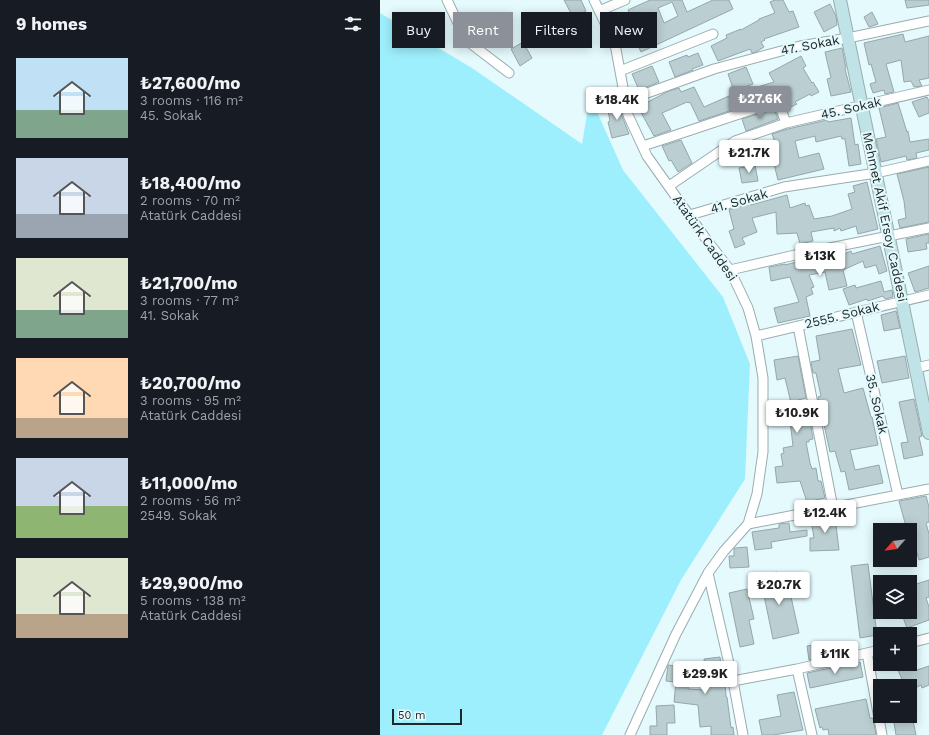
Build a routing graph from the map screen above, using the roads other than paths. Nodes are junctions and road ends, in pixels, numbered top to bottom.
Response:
1 (447, 0) edge
2 (594, 0) edge
3 (625, 0) edge
4 (840, 0) edge
5 (599, 11) junction
6 (929, 21) edge
7 (714, 34) dead end
8 (848, 38) junction
9 (620, 71) junction
10 (509, 73) dead end
11 (929, 90) edge
12 (625, 101) junction
13 (862, 105) junction
14 (786, 124) junction
15 (643, 146) junction
16 (929, 161) edge
17 (876, 173) junction
18 (669, 186) junction
19 (690, 215) junction
20 (929, 228) edge
21 (889, 236) junction
22 (730, 270) junction
23 (929, 295) edge
24 (902, 301) junction
25 (856, 312) junction
26 (798, 326) junction
27 (756, 336) junction
28 (929, 365) edge
29 (916, 368) junction
30 (929, 429) edge
31 (929, 489) edge
32 (898, 496) junction
33 (832, 508) junction
34 (748, 524) junction
35 (708, 573) junction
36 (929, 638) edge
37 (917, 641) edge
38 (873, 652) edge
39 (867, 653) junction
40 (797, 669) junction
41 (733, 681) junction
42 (630, 735) edge
43 (743, 735) edge
44 (812, 735) edge
45 (882, 735) edge

1 - 10 street
2 - 5 street, Atatürk Caddesi
3 - 5 street
4 - 8 street, Mehmet Akif Ersoy Caddesi
5 - 9 street, Atatürk Caddesi
6 - 8 street, 47. Sokak
7 - 9 street
8 - 12 street, 47. Sokak
8 - 13 street, Mehmet Akif Ersoy Caddesi
9 - 12 street, Atatürk Caddesi
11 - 13 street, 45. Sokak
12 - 15 street, Atatürk Caddesi
13 - 14 street, 45. Sokak
13 - 17 street, Mehmet Akif Ersoy Caddesi
14 - 15 street
14 - 18 street, 45. Sokak
15 - 18 street, Atatürk Caddesi
16 - 17 street, 41. Sokak
17 - 19 street, 41. Sokak
17 - 21 street, Mehmet Akif Ersoy Caddesi
18 - 19 street, Atatürk Caddesi
19 - 22 street, Atatürk Caddesi
20 - 21 street
21 - 22 street
21 - 24 street, Mehmet Akif Ersoy Caddesi
22 - 27 street, Atatürk Caddesi
23 - 24 street, 2555. Sokak
24 - 25 street, 2555. Sokak
24 - 29 street, Mehmet Akif Ersoy Caddesi
25 - 26 street, 2555. Sokak
25 - 32 street, 35. Sokak
26 - 27 street, 2555. Sokak
26 - 33 street
27 - 34 street, Atatürk Caddesi
28 - 29 street
29 - 30 street, Mehmet Akif Ersoy Caddesi
31 - 32 street
32 - 33 street
33 - 34 street
34 - 35 street, Atatürk Caddesi
35 - 41 street
35 - 42 street, Atatürk Caddesi
36 - 37 street
38 - 39 street
39 - 40 street
39 - 45 street
40 - 41 street
40 - 44 street
41 - 43 street

